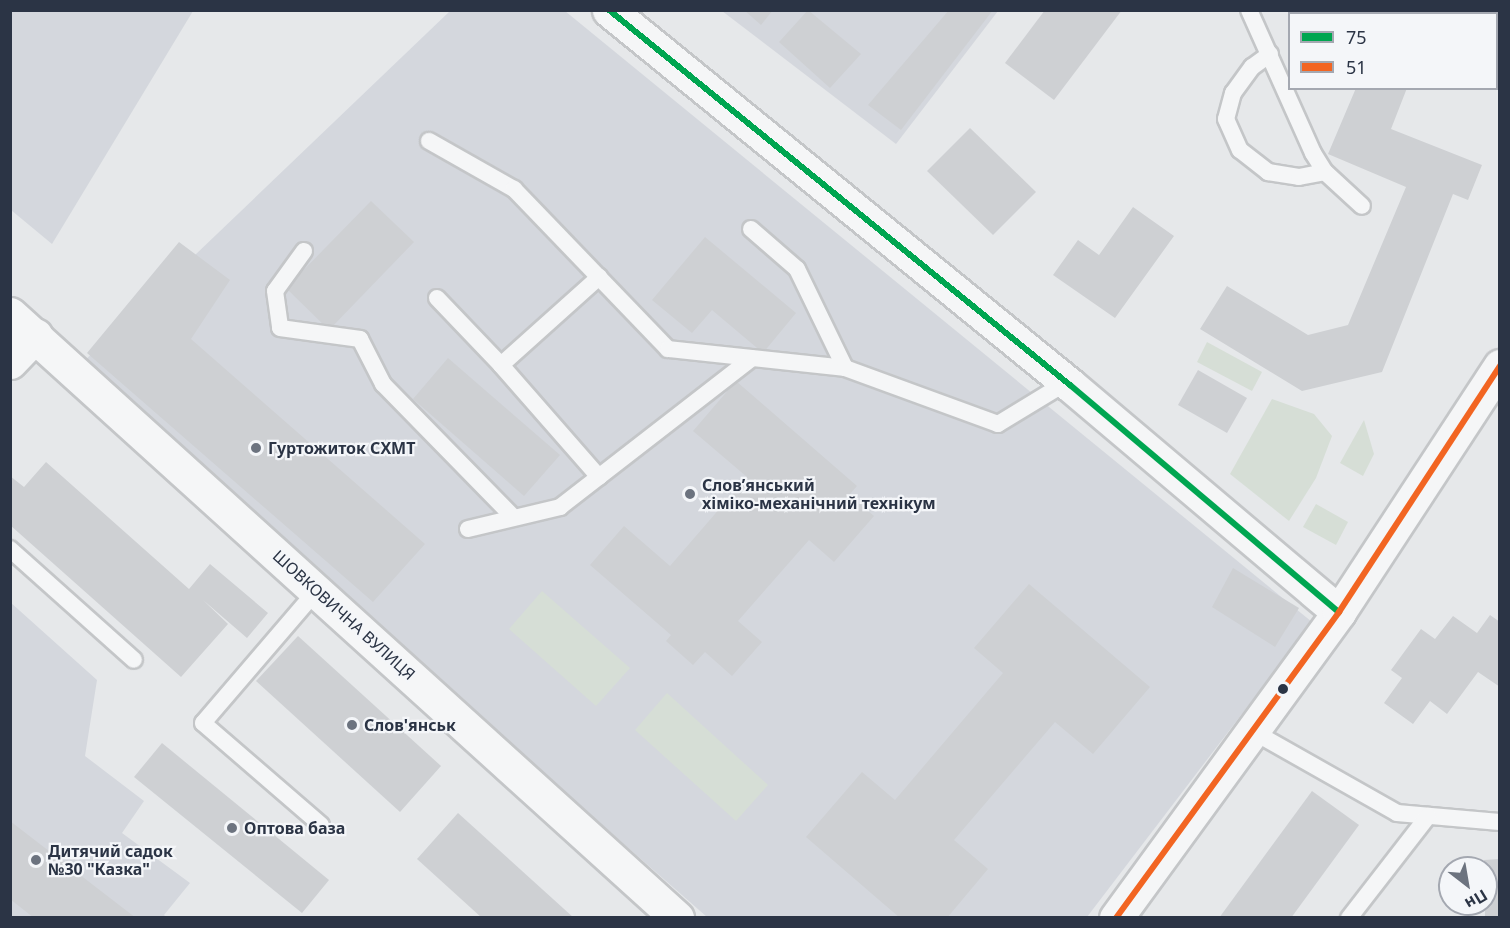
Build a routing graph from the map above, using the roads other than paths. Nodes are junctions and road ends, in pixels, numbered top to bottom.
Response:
1 (609, 10) edge
2 (1248, 10) edge
3 (1270, 54) junction
4 (429, 141) dead end
5 (1325, 172) junction
6 (1362, 206) dead end
7 (751, 229) dead end
8 (304, 251) dead end
9 (599, 277) junction
10 (437, 298) dead end
11 (10, 314) edge
12 (36, 335) junction
13 (752, 358) junction
14 (10, 362) edge
15 (501, 365) junction
16 (1500, 366) edge
17 (845, 368) junction
18 (1066, 382) junction
19 (599, 477) junction
20 (514, 518) junction
21 (468, 530) dead end
22 (10, 549) edge
23 (316, 590) junction
24 (1340, 612) junction
25 (134, 660) dead end
26 (1254, 732) junction
27 (1428, 816) junction
28 (1500, 822) edge
29 (321, 825) dead end
30 (677, 918) edge
31 (1116, 918) edge
32 (1349, 918) edge

1 - 18 street
2 - 3 lane
3 - 5 lane
3 - 5 lane
4 - 9 lane
5 - 6 lane
7 - 17 lane
8 - 20 lane
9 - 13 lane
9 - 15 lane
10 - 15 lane
11 - 12 street, ШОВКОВИЧНА ВУЛИЦЯ
12 - 14 street
12 - 23 street, ШОВКОВИЧНА ВУЛИЦЯ
13 - 17 lane
13 - 19 lane
15 - 19 lane
16 - 24 street
17 - 18 lane
18 - 24 street
19 - 20 lane
20 - 21 lane
22 - 25 lane
23 - 29 lane
23 - 30 street, ШОВКОВИЧНА ВУЛИЦЯ
24 - 26 street
26 - 27 lane
26 - 31 street
27 - 28 lane
27 - 32 lane

